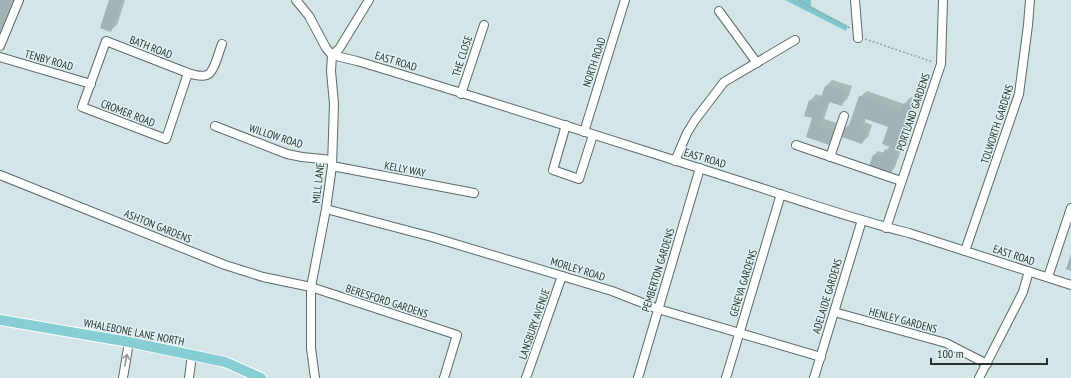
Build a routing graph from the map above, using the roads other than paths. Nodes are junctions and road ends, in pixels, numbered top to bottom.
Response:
1 (19, 0) edge
2 (296, 0) edge
3 (369, 0) edge
4 (626, 0) edge
5 (855, 0) edge
6 (943, 0) edge
7 (1030, 0) edge
8 (719, 11) dead end
9 (484, 25) dead end
10 (858, 34) road end
11 (795, 40) dead end
12 (222, 44) dead end
13 (0, 46) edge
14 (332, 55) junction
15 (0, 58) edge
16 (757, 63) junction
17 (188, 73) junction
18 (91, 84) junction
19 (461, 94) junction
20 (844, 116) dead end
21 (566, 125) junction
22 (215, 126) dead end
23 (584, 132) junction
24 (593, 135) junction
25 (796, 145) dead end
26 (830, 157) junction
27 (675, 161) junction
28 (332, 163) junction
29 (700, 168) junction
30 (0, 175) edge
31 (901, 181) junction
32 (474, 193) dead end
33 (780, 194) junction
34 (1071, 208) edge
35 (326, 209) junction
36 (862, 220) junction
37 (886, 228) junction
38 (965, 251) junction
39 (1029, 271) junction
40 (562, 276) junction
41 (1048, 277) junction
42 (1071, 285) edge
43 (311, 287) junction
44 (658, 309) junction
45 (834, 312) junction
46 (0, 320) edge
47 (740, 332) junction
48 (129, 342) junction
49 (192, 355) junction
50 (821, 357) junction
51 (987, 364) junction
52 (123, 378) edge
53 (189, 378) edge
54 (261, 378) edge
55 (315, 378) edge
56 (444, 378) edge
57 (526, 378) edge
58 (638, 378) edge
59 (726, 378) edge
60 (814, 378) edge
61 (979, 378) edge

1 - 13 street
2 - 14 street
3 - 14 street
4 - 23 street, NORTH ROAD
5 - 10 street
6 - 31 street, PORTLAND GARDENS
7 - 38 street, TOLWORTH GARDENS
8 - 16 street
9 - 19 street, THE CLOSE
11 - 16 street
12 - 17 street, BATH ROAD
14 - 19 street, EAST ROAD
14 - 28 street, MILL LANE
15 - 18 street, TENBY ROAD
16 - 27 street
17 - 18 street, BATH ROAD
17 - 18 street, CROMER ROAD
19 - 21 street, EAST ROAD
20 - 26 street
21 - 23 street, EAST ROAD
21 - 24 street
22 - 28 street, WILLOW ROAD
23 - 24 street, EAST ROAD
24 - 27 street, EAST ROAD
25 - 26 street
26 - 31 street
27 - 29 street, EAST ROAD
28 - 32 street, KELLY WAY
28 - 35 street, MILL LANE
29 - 33 street, EAST ROAD
29 - 44 street, PEMBERTON GARDENS
30 - 43 street, ASHTON GARDENS
31 - 37 street, PORTLAND GARDENS
33 - 36 street, EAST ROAD
33 - 47 street, GENEVA GARDENS
34 - 41 street
35 - 40 street, MORLEY ROAD
35 - 43 street, MILL LANE
36 - 37 street, EAST ROAD
36 - 45 street, ADELAIDE GARDENS
37 - 38 street, EAST ROAD
38 - 39 street, EAST ROAD
39 - 41 street, EAST ROAD
39 - 51 street
40 - 44 street, MORLEY ROAD
40 - 57 street, LANSBURY AVENUE
41 - 42 street, EAST ROAD
43 - 55 street, MILL LANE
43 - 56 street, BERESFORD GARDENS
44 - 47 street, MORLEY ROAD
44 - 58 street, PEMBERTON GARDENS
45 - 50 street, ADELAIDE GARDENS
45 - 51 street, HENLEY GARDENS
46 - 48 main road, WHALEBONE LANE NORTH
47 - 50 street, MORLEY ROAD
47 - 59 street, GENEVA GARDENS
48 - 49 main road, WHALEBONE LANE NORTH
52 -> 48 street
49 - 53 street
49 - 54 main road, WHALEBONE LANE NORTH
50 - 60 street, ADELAIDE GARDENS
51 - 61 street

